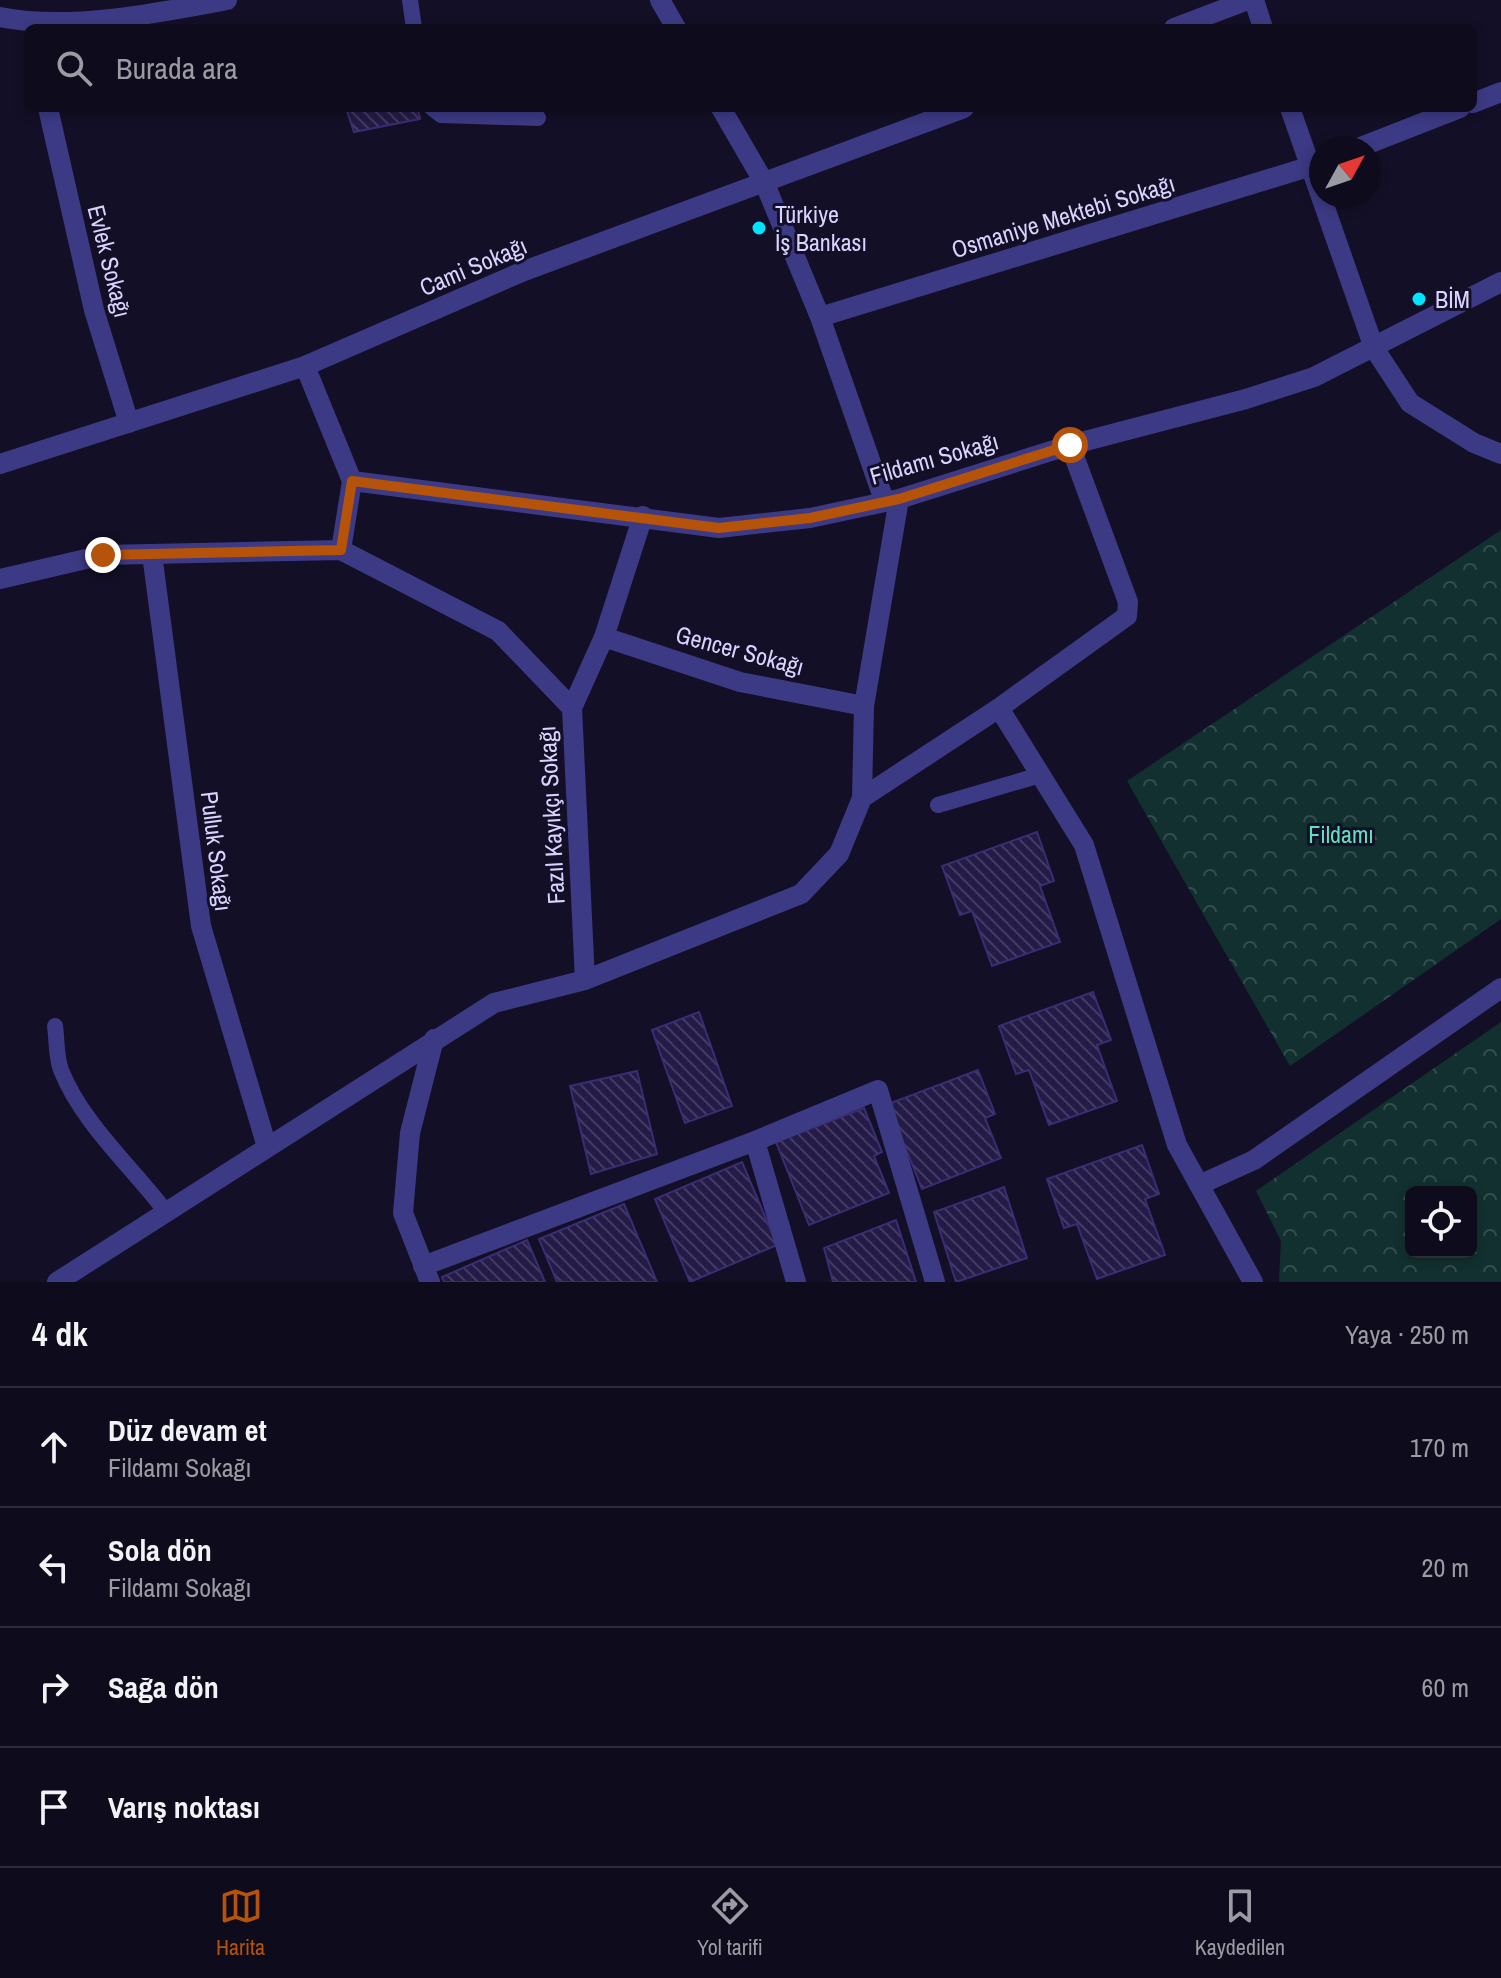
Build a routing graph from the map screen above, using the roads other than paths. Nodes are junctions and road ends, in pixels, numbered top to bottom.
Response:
1 (227, 0) edge
2 (410, 0) edge
3 (660, 0) edge
4 (1251, 0) edge
5 (134, 7) edge
6 (0, 17) edge
7 (24, 24) edge
8 (40, 24) edge
9 (413, 24) edge
10 (674, 24) edge
11 (1185, 24) edge
12 (1261, 24) edge
13 (1501, 92) edge
14 (1477, 101) edge
15 (49, 112) edge
16 (437, 112) edge
17 (723, 112) edge
18 (954, 112) edge
19 (1292, 112) edge
20 (1450, 112) edge
21 (538, 118) dead end
22 (1381, 139) edge
23 (1309, 151) edge
24 (1309, 167) edge
25 (765, 184) junction
26 (1329, 208) edge
27 (1501, 282) edge
28 (820, 317) junction
29 (1374, 348) junction
30 (305, 366) junction
31 (129, 423) junction
32 (1070, 445) junction
33 (1501, 454) edge
34 (0, 464) edge
35 (352, 481) junction
36 (892, 500) junction
37 (643, 516) junction
38 (341, 550) junction
39 (152, 554) junction
40 (0, 579) edge
41 (604, 637) junction
42 (864, 706) junction
43 (572, 708) junction
44 (999, 708) junction
45 (1040, 775) junction
46 (862, 798) junction
47 (938, 805) dead end
48 (585, 980) junction
49 (1501, 988) edge
50 (55, 1026) dead end
51 (434, 1039) junction
52 (755, 1141) junction
53 (267, 1147) junction
54 (1199, 1185) junction
55 (166, 1212) junction
56 (426, 1274) edge
57 (57, 1282) edge
58 (796, 1282) edge
59 (935, 1282) edge
60 (1253, 1282) edge

1 - 5 street
2 - 9 lane
3 - 10 street
4 - 11 street
4 - 12 street
5 - 8 street
6 - 7 street
13 - 14 street
15 - 31 street, Evlek Sokağı
16 - 21 lane
17 - 25 street
18 - 25 street, Cami Sokağı
19 - 23 street
20 - 22 street
24 - 28 street, Osmaniye Mektebi Sokağı
25 - 28 street
25 - 30 street, Cami Sokağı
26 - 29 street
27 - 29 street, Fildamı Sokağı
28 - 36 street
29 - 32 street, Fildamı Sokağı
29 - 33 street
30 - 31 street, Cami Sokağı
30 - 35 street
31 - 34 street, Cami Sokağı
32 - 36 street, Fildamı Sokağı
32 - 44 street
35 - 37 street, Fildamı Sokağı
35 - 38 street
36 - 37 street, Fildamı Sokağı
36 - 42 street
37 - 41 street, Fazıl Kayıkçı Sokağı
38 - 39 street
38 - 43 street
39 - 40 street
39 - 53 street, Pulluk Sokağı
41 - 42 street, Gencer Sokağı
41 - 43 street, Fazıl Kayıkçı Sokağı
42 - 46 street
43 - 48 street, Fazıl Kayıkçı Sokağı
44 - 45 street
44 - 46 street
45 - 47 lane
45 - 54 street
46 - 48 street
48 - 51 street
49 - 54 street
50 - 55 lane
51 - 53 street
51 - 56 street
52 - 56 street
52 - 58 street
52 - 59 street
53 - 55 street
54 - 60 street
55 - 57 street

